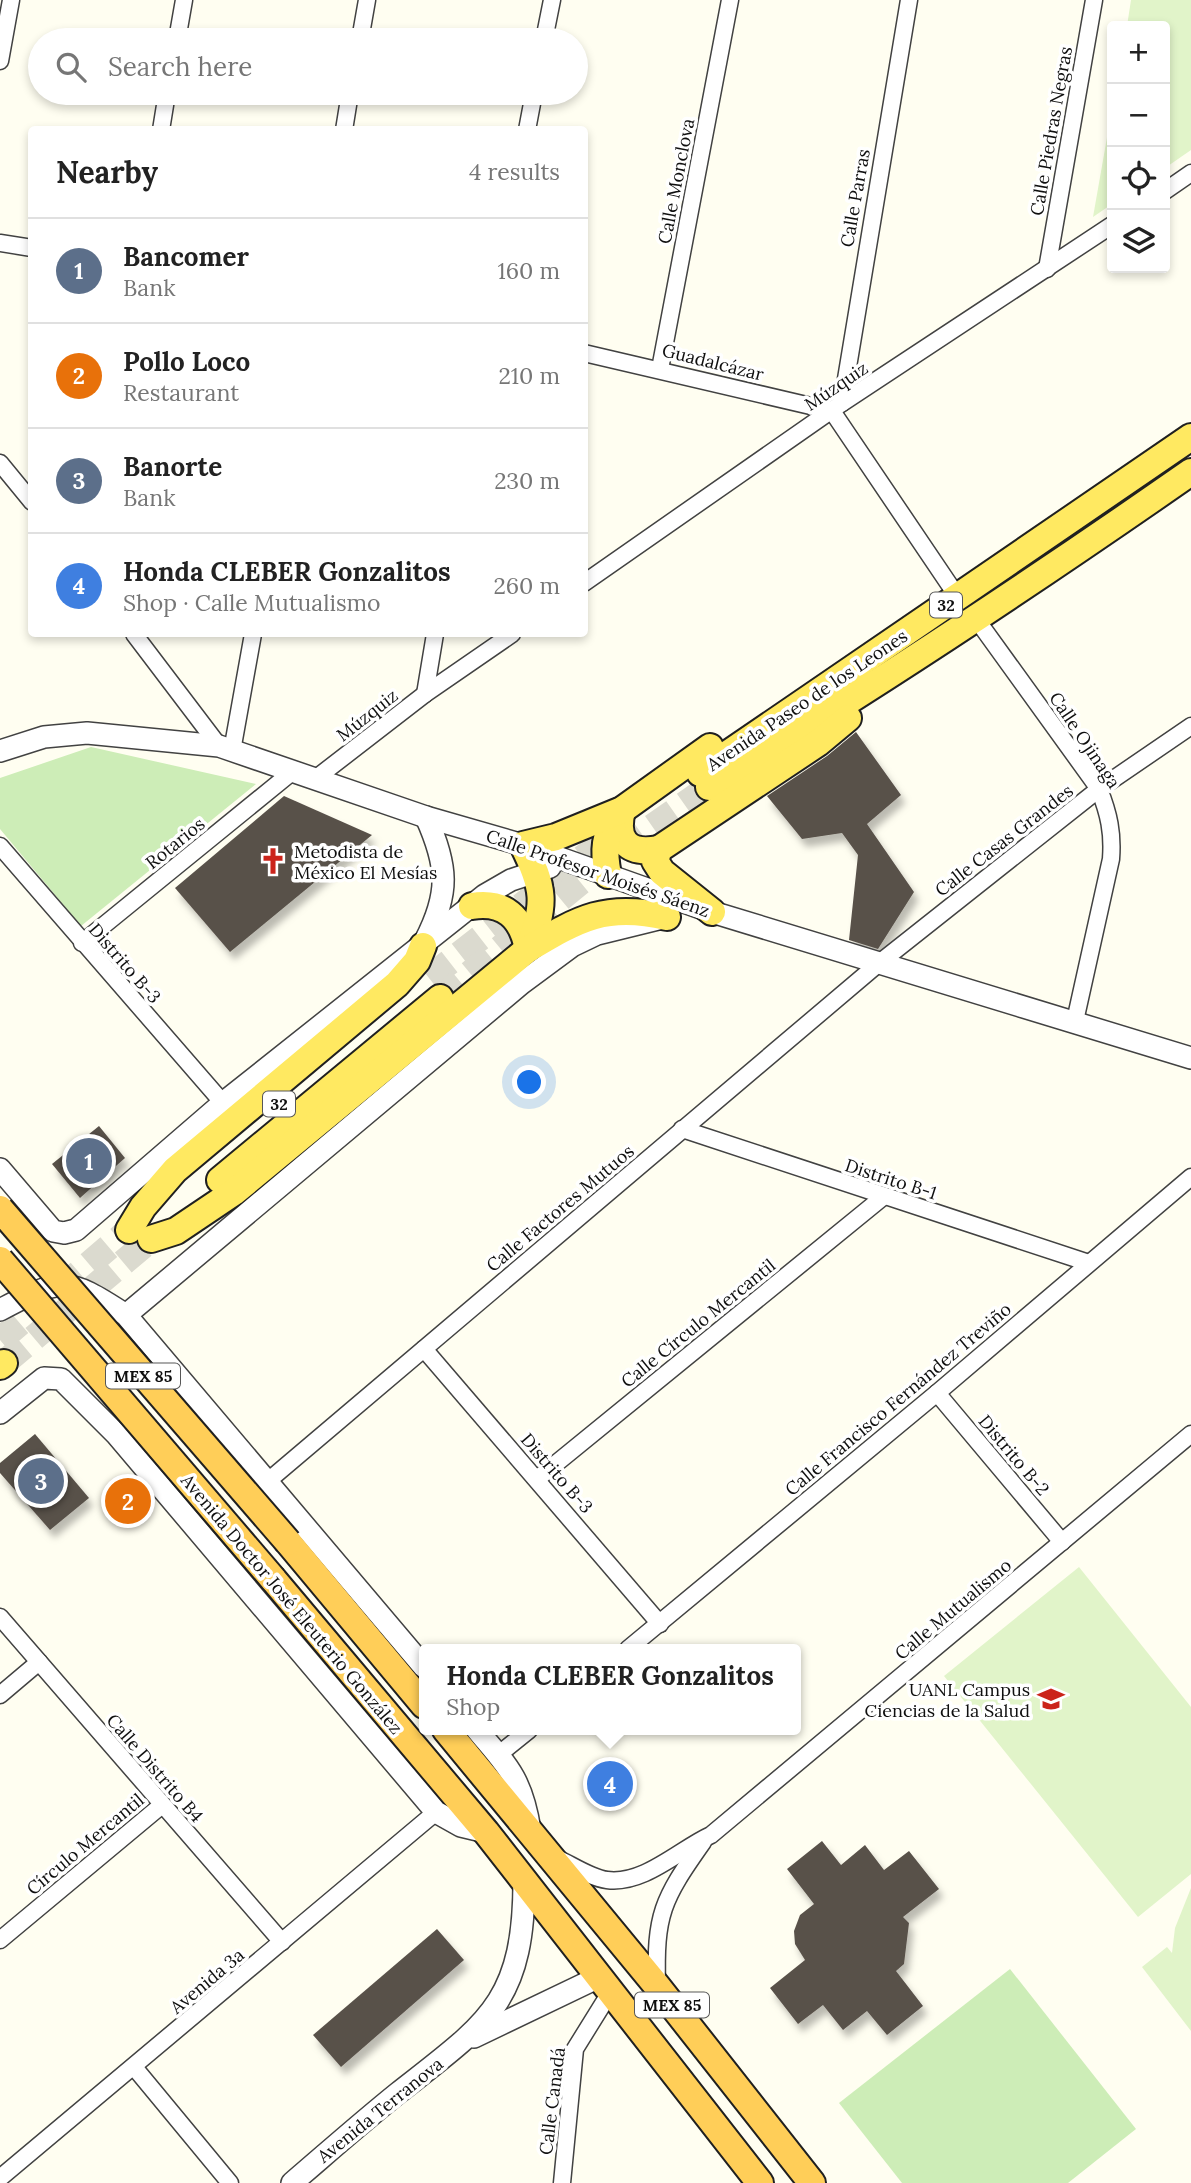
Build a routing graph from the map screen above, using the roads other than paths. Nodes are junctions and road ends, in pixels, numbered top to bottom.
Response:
1 (11, 0) edge
2 (184, 0) edge
3 (367, 0) edge
4 (552, 0) edge
5 (730, 0) edge
6 (909, 0) edge
7 (1094, 0) edge
8 (179, 28) edge
9 (362, 28) edge
10 (546, 28) edge
11 (0, 61) edge
12 (165, 105) edge
13 (348, 105) edge
14 (532, 105) edge
15 (161, 126) edge
16 (345, 126) edge
17 (528, 126) edge
18 (1191, 173) edge
19 (1170, 188) edge
20 (1107, 228) edge
21 (0, 243) edge
22 (28, 247) edge
23 (1046, 269) junction
24 (588, 355) edge
25 (660, 369) junction
26 (837, 407) junction
27 (1191, 437) edge
28 (0, 463) edge
29 (1191, 472) edge
30 (28, 497) edge
31 (588, 580) edge
32 (957, 596) junction
33 (977, 620) junction
34 (136, 637) edge
35 (252, 637) edge
36 (434, 637) edge
37 (508, 637) edge
38 (895, 641) junction
39 (425, 694) junction
40 (858, 697) junction
41 (1191, 726) edge
42 (225, 748) junction
43 (0, 751) edge
44 (292, 772) junction
45 (315, 779) junction
46 (1099, 789) junction
47 (621, 810) junction
48 (426, 817) junction
49 (523, 845) junction
50 (0, 846) edge
51 (659, 849) junction
52 (569, 862) junction
53 (536, 870) junction
54 (608, 875) junction
55 (472, 906) junction
56 (712, 912) junction
57 (667, 917) junction
58 (82, 943) junction
59 (423, 946) junction
60 (528, 948) junction
61 (878, 964) junction
62 (434, 988) tunnel mouth
63 (505, 996) junction
64 (1075, 1021) junction
65 (1191, 1058) edge
66 (223, 1103) junction
67 (682, 1129) junction
68 (2, 1175) edge
69 (1191, 1177) edge
70 (883, 1197) junction
71 (0, 1209) edge
72 (141, 1238) junction
73 (0, 1260) edge
74 (1089, 1263) junction
75 (0, 1310) edge
76 (126, 1315) junction
77 (424, 1349) junction
78 (937, 1393) junction
79 (0, 1413) edge
80 (1191, 1434) edge
81 (537, 1479) junction
82 (268, 1481) junction
83 (1062, 1542) junction
84 (0, 1617) edge
85 (660, 1624) junction
86 (634, 1644) edge
87 (419, 1660) edge
88 (39, 1662) junction
89 (0, 1695) edge
90 (419, 1698) edge
91 (450, 1735) edge
92 (481, 1735) edge
93 (523, 1735) edge
94 (498, 1755) junction
95 (162, 1805) junction
96 (436, 1812) junction
97 (530, 1830) junction
98 (486, 1832) junction
99 (706, 1837) junction
100 (551, 1856) junction
101 (524, 1881) junction
102 (0, 1940) edge
103 (282, 1942) junction
104 (605, 1984) junction
105 (657, 1986) junction
106 (469, 2039) junction
107 (134, 2067) junction
108 (0, 2178) edge
109 (230, 2183) edge
110 (292, 2183) edge
111 (562, 2183) edge
112 (760, 2183) edge
113 (812, 2183) edge

1 - 11 street
2 - 8 street
3 - 9 street
4 - 10 street
5 - 25 street, Calle Monclova
6 - 26 street, Calle Parras
7 - 23 street, Calle Piedras Negras
12 - 15 street
13 - 16 street
14 - 17 street
18 - 19 street
20 - 23 street, Múzquiz
21 - 22 street
23 - 26 street, Múzquiz
24 - 25 street, Guadalcázar
25 - 26 street, Guadalcázar
26 - 31 street, Múzquiz
26 - 32 street
27 - 32 main road, Avenida Paseo de los Leones / 32
28 - 30 street
29 - 33 main road, Avenida Paseo de los Leones / 32
32 - 38 main road, Avenida Paseo de los Leones / 32
33 - 40 main road, Avenida Paseo de los Leones / 32
33 - 46 street, Calle Ojinaga
34 - 42 street
35 - 42 street
36 - 39 street
37 - 39 street, Múzquiz
38 - 40 main road, Avenida Paseo de los Leones / 32
38 - 47 main road
39 - 45 street, Múzquiz
40 - 51 main road
41 - 46 street, Calle Casas Grandes
42 - 43 street, Calle Profesor Moisés Sáenz
42 - 44 street, Calle Profesor Moisés Sáenz
44 - 45 street, Calle Profesor Moisés Sáenz
44 - 58 street, Rotarios
45 - 48 street, Calle Profesor Moisés Sáenz
46 - 61 street, Calle Casas Grandes
46 - 64 street, Calle Ojinaga
47 - 49 main road
47 - 51 main road
47 - 54 main road
48 - 49 street, Calle Profesor Moisés Sáenz
48 - 59 street
49 - 52 street, Calle Profesor Moisés Sáenz
49 - 53 main road
50 - 58 street, Distrito B-3
51 - 56 main road
52 - 53 street
52 - 54 street, Calle Profesor Moisés Sáenz
53 - 55 street
53 - 60 main road
54 - 56 street, Calle Profesor Moisés Sáenz
55 - 59 street
55 - 60 main road
56 - 57 street
56 - 61 street, Calle Profesor Moisés Sáenz
57 - 60 main road
57 - 63 street
58 - 66 street, Distrito B-3
59 - 66 street
59 - 72 main road
60 - 63 street
60 - 72 main road
61 - 64 street, Calle Profesor Moisés Sáenz
61 - 67 street, Calle Factores Mutuos
62 - 72 main road, 32
63 - 76 street
64 - 65 street, Calle Profesor Moisés Sáenz
66 - 68 street
67 - 70 street, Distrito B-1
67 - 77 street, Calle Factores Mutuos
69 - 74 street, Calle Francisco Fernández Treviño
70 - 74 street, Distrito B-1
70 - 81 street, Calle Círculo Mercantil
71 - 90 highway, Avenida Doctor José Eleuterio González / MEX 85, bridge
73 - 98 highway, Avenida Doctor José Eleuterio González / MEX 85, bridge
74 - 78 street, Calle Francisco Fernández Treviño
75 - 76 street
76 - 82 street
77 - 81 street, Distrito B-3
77 - 82 street, Calle Factores Mutuos
78 - 83 street, Distrito B-2
78 - 85 street, Calle Francisco Fernández Treviño
79 - 96 street
80 - 83 street, Calle Mutualismo
81 - 85 street, Distrito B-3
82 - 87 street
83 - 99 street, Calle Mutualismo
84 - 88 street, Calle Distrito B4
85 - 86 street, Calle Francisco Fernández Treviño
88 - 89 street
88 - 95 street, Calle Distrito B4
91 - 97 highway, MEX 85
92 - 94 street
93 - 94 street
94 - 97 street
95 - 102 street, Círculo Mercantil
95 - 103 street, Calle Distrito B4
96 - 98 street
96 - 103 street, Avenida 3a
97 - 100 highway, MEX 85
98 - 101 highway, Avenida Doctor José Eleuterio González / MEX 85
99 - 100 street, Calle Mutualismo
99 - 105 street, Calle Mutualismo
100 - 105 highway, MEX 85
101 - 104 highway, Avenida Doctor José Eleuterio González / MEX 85
101 - 106 street, Avenida Terranova
103 - 107 street, Avenida 3a
104 - 106 street, Avenida Terranova
104 - 111 street, Calle Canadá
104 - 112 highway, Avenida Doctor José Eleuterio González / MEX 85
105 - 113 highway, MEX 85
106 - 110 street, Avenida Terranova
107 - 108 street, Avenida 3a
107 - 109 street

